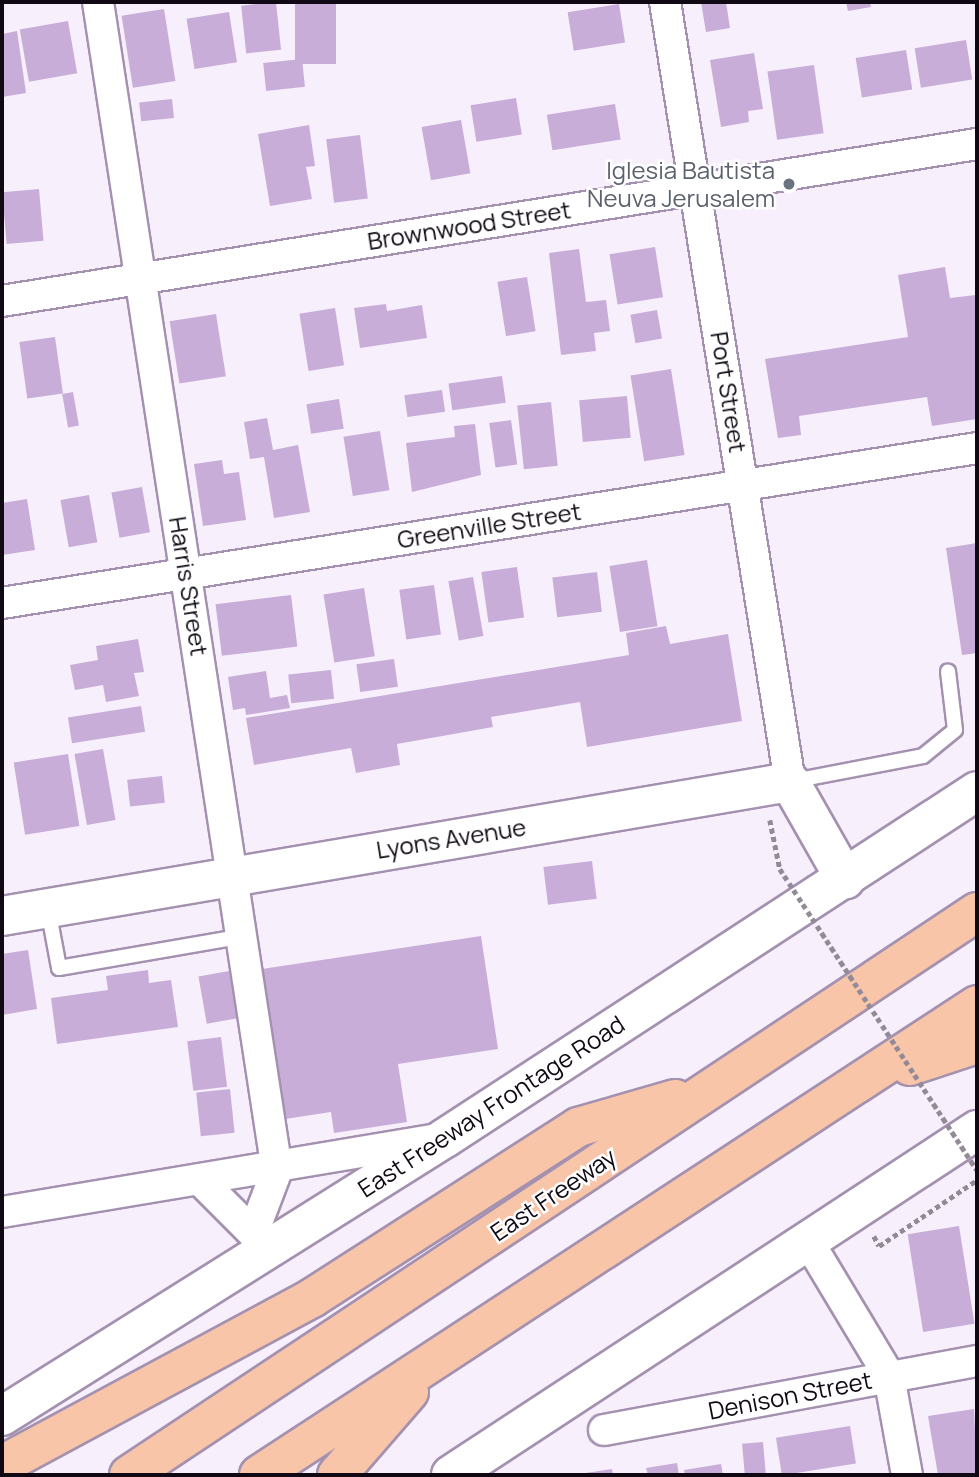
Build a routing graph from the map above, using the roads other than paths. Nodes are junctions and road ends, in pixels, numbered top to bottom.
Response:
1 (98, 2) edge
2 (665, 2) edge
3 (977, 144) edge
4 (695, 188) junction
5 (140, 279) junction
6 (2, 301) edge
7 (977, 448) edge
8 (744, 486) junction
9 (187, 572) junction
10 (2, 603) edge
11 (948, 671) dead end
12 (790, 782) junction
13 (977, 791) edge
14 (234, 873) junction
15 (845, 879) junction
16 (48, 908) junction
17 (977, 912) edge
18 (2, 916) edge
19 (244, 936) junction
20 (977, 1005) edge
21 (977, 1044) edge
22 (865, 1080) junction
23 (714, 1087) junction
24 (977, 1130) edge
25 (445, 1138) junction
26 (277, 1170) junction
27 (202, 1182) junction
28 (2, 1212) edge
29 (260, 1238) junction
30 (808, 1241) junction
31 (977, 1361) edge
32 (431, 1365) junction
33 (889, 1376) junction
34 (2, 1416) edge
35 (604, 1430) dead end
36 (2, 1465) edge
37 (129, 1475) edge
38 (259, 1475) edge
39 (337, 1475) edge
40 (451, 1475) edge
41 (907, 1475) edge

1 - 5 street, Harris Street
2 - 4 street, Port Street
3 - 4 street, Brownwood Street
4 - 5 street, Brownwood Street
4 - 8 street, Port Street
5 - 6 street, Brownwood Street
5 - 9 street, Harris Street
7 - 8 street, Greenville Street
8 - 9 street, Greenville Street
8 - 12 street, Port Street
9 - 10 street, Greenville Street
9 - 14 street, Harris Street
11 - 12 lane
12 - 14 main road, Lyons Avenue
12 - 15 main road
13 - 15 main road, East Freeway Frontage Road
14 - 16 main road, Lyons Avenue
14 - 19 street, Harris Street
15 - 25 main road, East Freeway Frontage Road
16 - 18 main road, Lyons Avenue
16 - 19 lane
17 - 23 highway, East Freeway
19 - 26 street, Harris Street
20 - 22 highway
21 - 22 highway
22 - 32 highway
23 - 36 highway
23 - 37 highway, East Freeway
24 - 30 main road
25 - 26 street
25 - 29 main road, East Freeway Frontage Road
26 - 27 street
26 - 29 street
27 - 28 street
27 - 29 street
29 - 34 main road, East Freeway Frontage Road
30 - 33 street
30 - 40 main road
31 - 33 street, Denison Street
32 - 38 highway
32 - 39 highway
33 - 35 street, Denison Street
33 - 41 street

